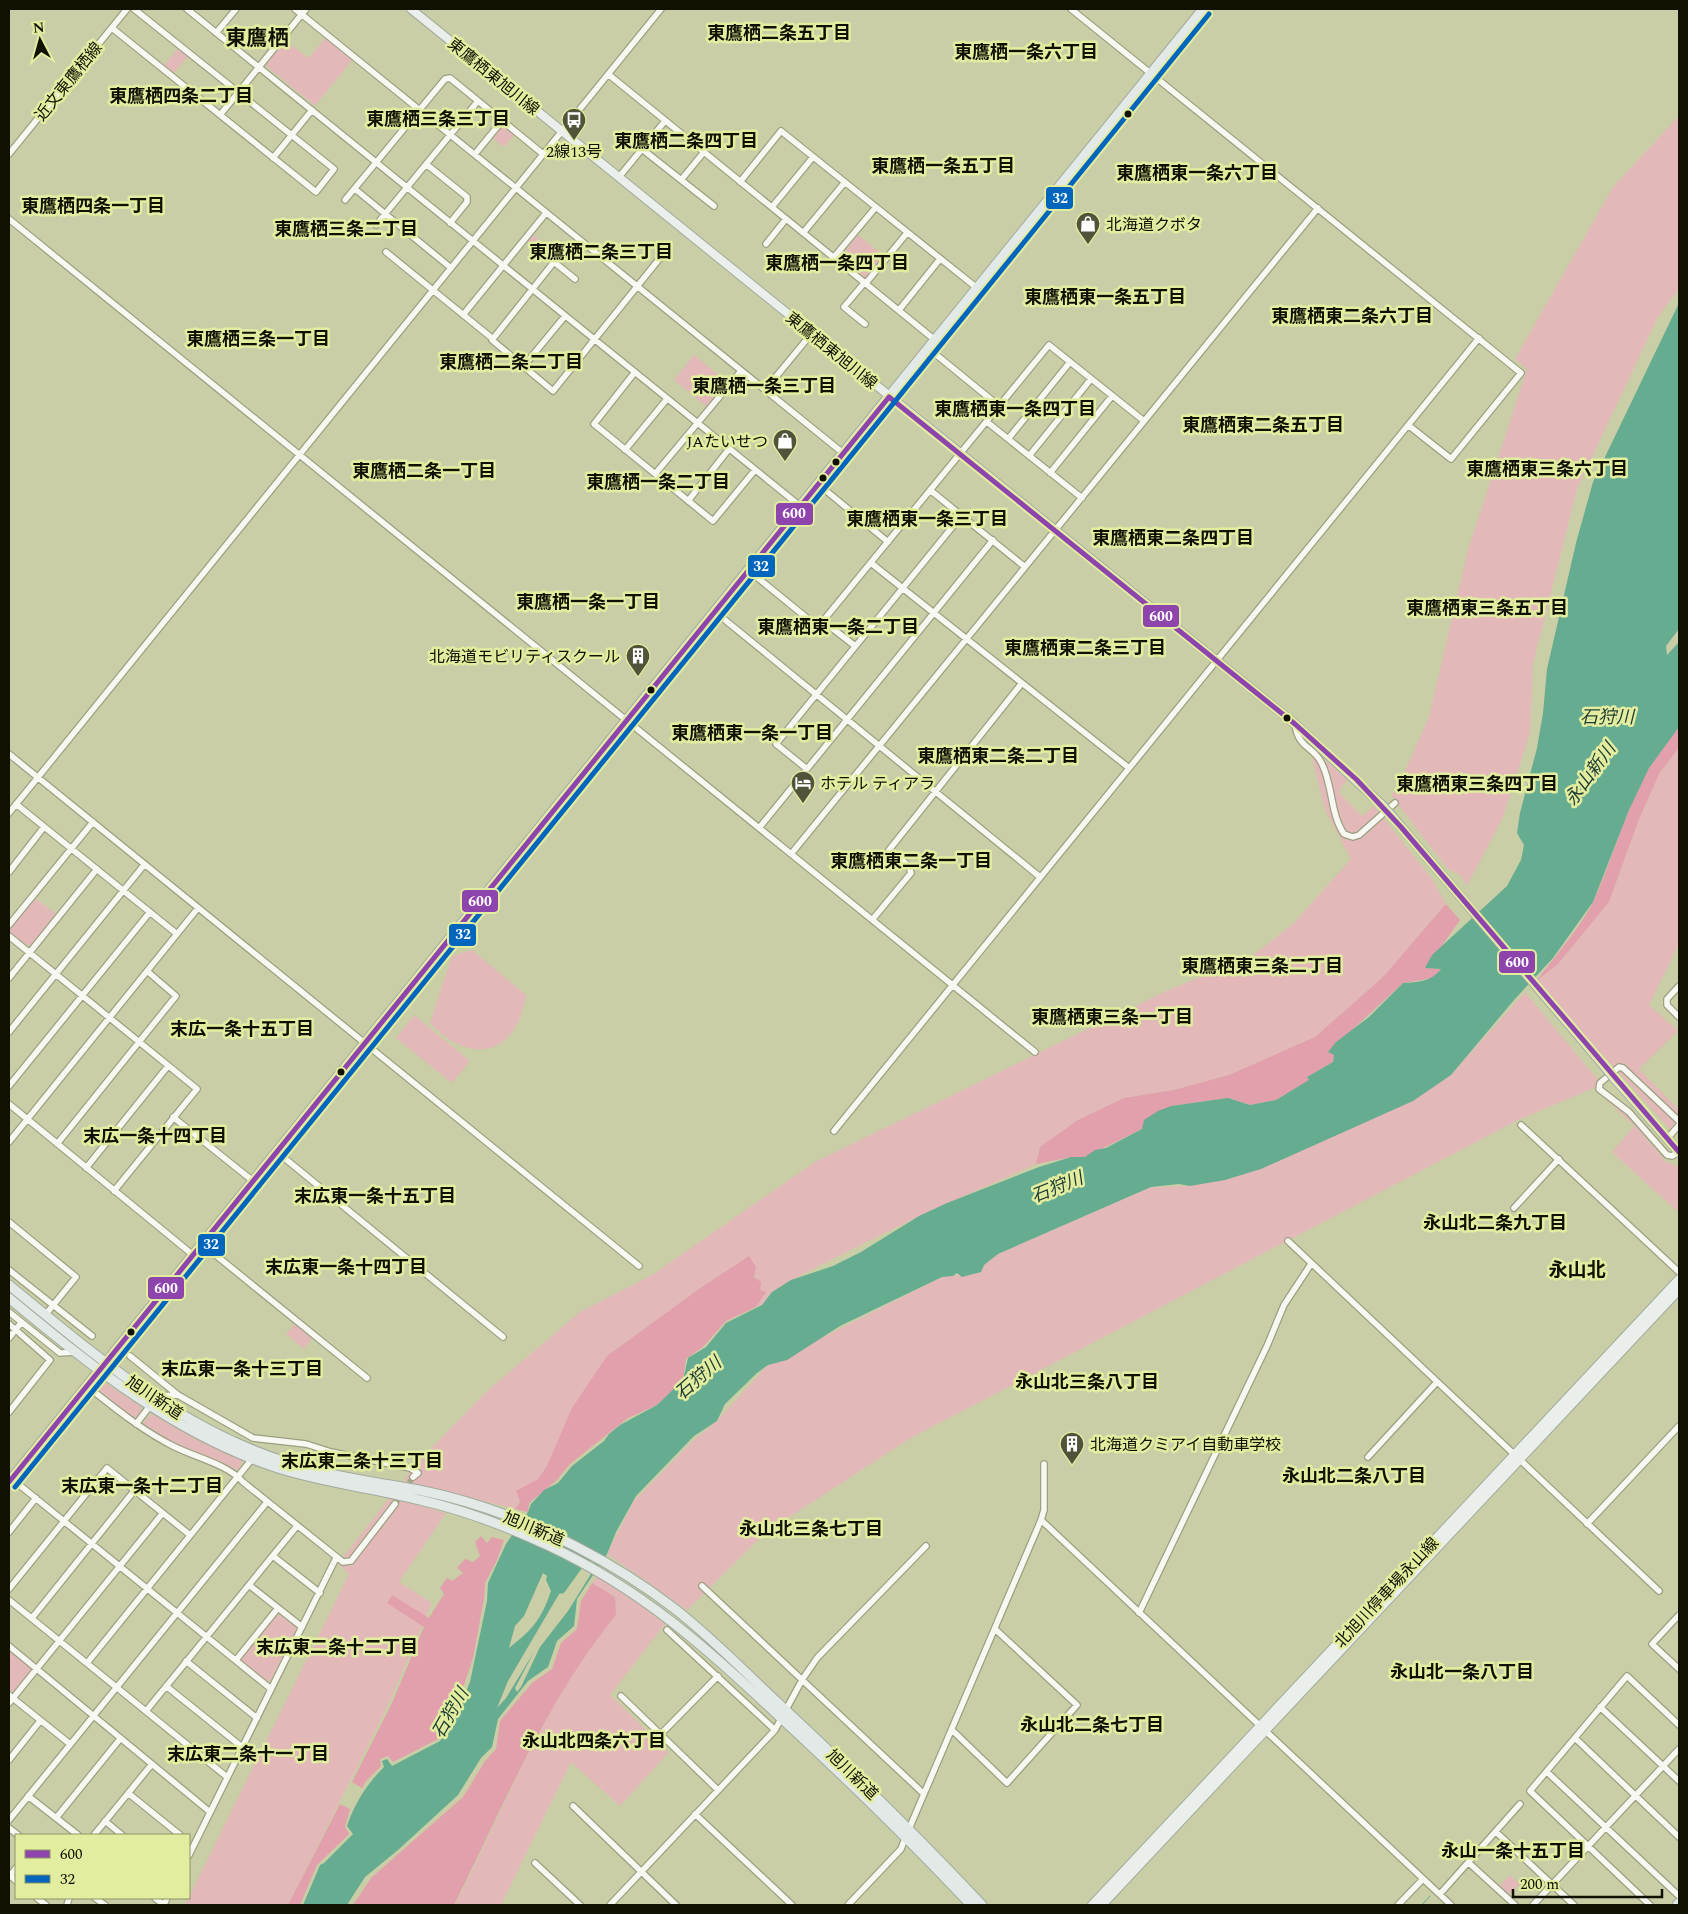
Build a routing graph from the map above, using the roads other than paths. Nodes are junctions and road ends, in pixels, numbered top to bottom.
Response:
1 (126, 9) edge
2 (134, 9) edge
3 (187, 9) edge
4 (236, 9) edge
5 (295, 9) edge
6 (306, 9) edge
7 (412, 9) edge
8 (660, 9) edge
9 (1071, 9) edge
10 (1203, 9) edge
11 (301, 14) junction
12 (112, 28) junction
13 (216, 33) junction
14 (259, 67) junction
15 (608, 74) junction
16 (1151, 74) junction
17 (238, 93) junction
18 (478, 101) junction
19 (312, 110) junction
20 (419, 110) junction
21 (220, 115) junction
22 (502, 120) junction
23 (665, 121) junction
24 (562, 132) junction
25 (292, 135) junction
26 (450, 135) junction
27 (642, 149) junction
28 (704, 152) junction
29 (9, 154) edge
30 (475, 154) junction
31 (543, 154) junction
32 (813, 157) junction
33 (273, 158) junction
34 (376, 162) junction
35 (426, 164) junction
36 (618, 177) junction
37 (681, 180) junction
38 (740, 182) junction
39 (845, 182) junction
40 (407, 187) junction
41 (355, 189) junction
42 (516, 189) junction
43 (345, 200) dead end
44 (714, 206) dead end
45 (772, 207) junction
46 (876, 207) junction
47 (1318, 208) junction
48 (546, 213) junction
49 (385, 214) junction
50 (9, 219) edge
51 (786, 219) junction
52 (450, 223) junction
53 (376, 225) dead end
54 (803, 233) junction
55 (907, 233) junction
56 (473, 241) junction
57 (766, 244) dead end
58 (386, 252) dead end
59 (664, 254) dead end
60 (834, 257) junction
61 (940, 259) junction
62 (504, 266) junction
63 (451, 268) junction
64 (575, 279) dead end
65 (866, 283) junction
66 (638, 287) junction
67 (977, 288) junction
68 (532, 289) junction
69 (433, 290) junction
70 (899, 310) junction
71 (463, 315) junction
72 (565, 316) junction
73 (865, 324) dead end
74 (812, 333) junction
75 (1479, 338) junction
76 (493, 339) junction
77 (594, 339) junction
78 (936, 340) junction
79 (928, 348) junction
80 (1070, 362) junction
81 (523, 367) junction
82 (741, 371) junction
83 (635, 372) junction
84 (1091, 379) junction
85 (765, 390) junction
86 (1112, 396) junction
87 (889, 397) junction
88 (667, 398) junction
89 (999, 406) junction
90 (1144, 421) junction
91 (987, 422) junction
92 (698, 424) junction
93 (1408, 425) junction
94 (1008, 439) junction
95 (729, 449) junction
96 (625, 450) junction
97 (842, 453) junction
98 (960, 454) junction
99 (299, 455) junction
100 (1029, 456) junction
101 (755, 470) junction
102 (1050, 473) junction
103 (655, 474) junction
104 (818, 484) junction
105 (930, 490) junction
106 (1082, 498) junction
107 (688, 501) junction
108 (800, 506) junction
109 (962, 515) junction
110 (1055, 531) junction
111 (992, 540) junction
112 (888, 542) junction
113 (870, 563) junction
114 (1026, 567) junction
115 (748, 570) junction
116 (902, 589) junction
117 (714, 611) junction
118 (933, 614) junction
119 (823, 621) junction
120 (965, 640) junction
121 (855, 646) junction
122 (1216, 660) junction
123 (1022, 683) junction
124 (816, 695) junction
125 (626, 720) junction
126 (848, 720) junction
127 (1295, 724) junction
128 (880, 746) junction
129 (9, 754) edge
130 (1129, 768) junction
131 (807, 769) junction
132 (38, 778) junction
133 (935, 791) junction
134 (1395, 803) dead end
135 (16, 804) junction
136 (9, 813) edge
137 (92, 822) junction
138 (44, 827) junction
139 (759, 828) junction
140 (71, 848) junction
141 (791, 854) junction
142 (144, 865) junction
143 (97, 869) junction
144 (9, 872) edge
145 (1040, 877) junction
146 (123, 891) junction
147 (198, 908) junction
148 (150, 912) junction
149 (872, 920) junction
150 (9, 925) edge
151 (177, 934) junction
152 (9, 936) edge
153 (29, 952) junction
154 (147, 971) junction
155 (56, 974) junction
156 (9, 978) edge
157 (952, 985) junction
158 (1679, 986) edge
159 (82, 995) junction
160 (1679, 1017) edge
161 (110, 1018) junction
162 (9, 1032) edge
163 (140, 1043) junction
164 (365, 1043) junction
165 (1035, 1052) dead end
166 (168, 1066) junction
167 (9, 1086) edge
168 (9, 1104) edge
169 (173, 1117) junction
170 (27, 1119) junction
171 (1679, 1121) edge
172 (1521, 1125) dead end
173 (1679, 1125) edge
174 (834, 1131) dead end
175 (1667, 1139) junction
176 (9, 1142) edge
177 (57, 1144) junction
178 (277, 1152) junction
179 (1679, 1152) edge
180 (1559, 1159) junction
181 (86, 1168) junction
182 (253, 1181) junction
183 (114, 1190) junction
184 (1514, 1208) dead end
185 (9, 1222) edge
186 (1288, 1241) dead end
187 (202, 1244) junction
188 (193, 1255) junction
189 (1311, 1264) junction
190 (639, 1266) dead end
191 (9, 1270) edge
192 (1679, 1272) edge
193 (1679, 1279) edge
194 (9, 1284) edge
195 (1679, 1290) edge
196 (9, 1298) edge
197 (53, 1305) junction
198 (9, 1312) edge
199 (46, 1314) junction
200 (21, 1323) junction
201 (9, 1324) edge
202 (15, 1330) junction
203 (92, 1336) dead end
204 (503, 1337) dead end
205 (9, 1338) edge
206 (74, 1352) junction
207 (130, 1356) dead end
208 (106, 1363) junction
209 (100, 1370) junction
210 (367, 1378) dead end
211 (1437, 1382) junction
212 (97, 1394) dead end
213 (178, 1395) junction
214 (151, 1396) junction
215 (150, 1406) junction
216 (9, 1412) edge
217 (136, 1424) junction
218 (1679, 1426) edge
219 (260, 1439) junction
220 (254, 1456) junction
221 (1368, 1457) dead end
222 (1517, 1458) junction
223 (1044, 1464) dead end
224 (11, 1477) edge
225 (239, 1477) junction
226 (413, 1477) dead end
227 (134, 1491) junction
228 (428, 1497) junction
229 (36, 1498) junction
230 (267, 1502) junction
231 (395, 1504) tunnel mouth
232 (162, 1514) junction
233 (1040, 1520) junction
234 (64, 1521) junction
235 (1587, 1524) junction
236 (297, 1526) junction
237 (9, 1532) edge
238 (190, 1535) junction
239 (91, 1544) junction
240 (926, 1546) dead end
241 (273, 1556) junction
242 (336, 1558) junction
243 (119, 1567) junction
244 (249, 1585) junction
245 (702, 1586) dead end
246 (9, 1589) edge
247 (147, 1589) junction
248 (1659, 1591) dead end
249 (320, 1593) junction
250 (9, 1600) edge
251 (278, 1608) junction
252 (177, 1613) junction
253 (1139, 1613) junction
254 (1679, 1615) edge
255 (32, 1618) junction
256 (302, 1627) junction
257 (996, 1629) junction
258 (667, 1630) dead end
259 (207, 1638) junction
260 (59, 1641) junction
261 (9, 1646) edge
262 (236, 1660) junction
263 (186, 1661) junction
264 (87, 1663) junction
265 (36, 1668) junction
266 (1679, 1669) edge
267 (718, 1676) junction
268 (802, 1680) junction
269 (166, 1686) junction
270 (116, 1687) junction
271 (271, 1689) junction
272 (621, 1696) dead end
273 (10, 1699) edge
274 (1600, 1707) junction
275 (146, 1711) junction
276 (784, 1714) junction
277 (93, 1715) junction
278 (257, 1718) junction
279 (40, 1721) junction
280 (1679, 1725) edge
281 (1263, 1728) junction
282 (775, 1730) junction
283 (952, 1730) junction
284 (661, 1734) junction
285 (1575, 1738) junction
286 (120, 1740) junction
287 (70, 1744) junction
288 (242, 1747) junction
289 (1679, 1749) edge
290 (9, 1760) edge
291 (152, 1764) junction
292 (1663, 1766) junction
293 (1547, 1772) junction
294 (227, 1777) junction
295 (1679, 1781) edge
296 (718, 1790) junction
297 (128, 1793) junction
298 (924, 1794) junction
299 (28, 1796) junction
300 (1635, 1796) junction
301 (1520, 1804) dead end
302 (573, 1806) dead end
303 (210, 1812) junction
304 (695, 1814) junction
305 (56, 1818) junction
306 (9, 1820) edge
307 (105, 1821) junction
308 (1605, 1827) junction
309 (908, 1832) junction
310 (1496, 1832) junction
311 (75, 1834) edge
312 (95, 1834) edge
313 (121, 1834) edge
314 (179, 1834) edge
315 (1679, 1836) edge
316 (191, 1844) edge
317 (1588, 1846) junction
318 (535, 1863) dead end
319 (1469, 1863) junction
320 (641, 1872) junction
321 (1423, 1879) junction
322 (1552, 1885) junction
323 (1440, 1894) junction
324 (1679, 1896) edge
325 (155, 1899) edge
326 (167, 1899) edge
327 (580, 1905) edge
328 (610, 1905) edge
329 (676, 1905) edge
330 (792, 1905) edge
331 (848, 1905) edge
332 (971, 1905) edge
333 (982, 1905) edge
334 (1092, 1905) edge
335 (1102, 1905) edge
336 (1398, 1905) edge
337 (1451, 1905) edge
338 (1515, 1905) edge
339 (1533, 1905) edge
340 (1574, 1905) edge
341 (1650, 1905) edge

1 - 12 street, 近文東鷹栖線
2 - 17 street
3 - 13 street
4 - 13 street
5 - 11 street
6 - 11 street
7 - 24 main road, 東鷹栖東旭川線
8 - 15 street
9 - 16 street
10 - 16 highway
11 - 14 street
11 - 20 street
12 - 21 street
12 - 29 street, 近文東鷹栖線
13 - 14 street
14 - 17 street
14 - 19 street
15 - 23 street
15 - 24 street
16 - 47 street
16 - 67 highway
17 - 21 street
17 - 25 street
18 - 20 street
18 - 22 street
18 - 26 street
19 - 25 street
19 - 34 street
20 - 26 street
20 - 34 street
21 - 33 street
22 - 30 street
22 - 31 street
23 - 27 street
23 - 28 street
24 - 31 street
24 - 36 main road, 東鷹栖東旭川線
25 - 33 street
25 - 33 street
26 - 30 street
26 - 35 street
27 - 36 street
27 - 37 street
28 - 37 street
28 - 38 street
30 - 42 street
31 - 42 street
32 - 38 street
32 - 39 street
32 - 45 street
34 - 40 street
34 - 41 street
35 - 40 street
35 - 52 street
36 - 74 main road, 東鷹栖東旭川線
37 - 44 street
38 - 45 street
39 - 46 street
39 - 54 street
40 - 49 street
40 - 52 street
41 - 43 street
41 - 49 street
42 - 48 street
42 - 56 street
45 - 51 street
46 - 55 street
46 - 60 street
47 - 75 street
47 - 90 street
48 - 62 street
48 - 66 street
49 - 53 street
49 - 63 street
50 - 99 street
51 - 54 street
51 - 57 street
52 - 56 street
54 - 60 street
55 - 61 street
55 - 65 street
56 - 62 street
56 - 63 street
58 - 69 street
59 - 66 street
60 - 65 street
61 - 67 street
61 - 70 street
62 - 68 street
62 - 71 street
63 - 69 street
64 - 68 street
65 - 70 street
65 - 73 street
66 - 77 street
66 - 82 street
67 - 78 highway
68 - 72 street
68 - 76 street
69 - 71 street
69 - 99 street
70 - 78 street
71 - 76 street
72 - 77 street
72 - 81 street
74 - 85 street
74 - 87 main road, 東鷹栖東旭川線
75 - 93 street
75 - 93 street
76 - 81 street
77 - 81 street
77 - 83 street
78 - 79 highway
79 - 87 highway
79 - 89 street
80 - 84 street
80 - 89 street
80 - 94 street
82 - 85 street
82 - 92 street
83 - 88 street
83 - 96 street
84 - 86 street
84 - 100 street
85 - 97 street
86 - 90 street
86 - 102 street
87 - 97 highway
87 - 98 main road, 東鷹栖東旭川線
88 - 92 street
88 - 96 street
89 - 91 street
90 - 106 street
91 - 94 street
91 - 98 street
92 - 95 street
92 - 103 street
93 - 122 street
94 - 100 street
95 - 101 street
95 - 107 street
96 - 103 street
97 - 104 highway
98 - 105 street
98 - 110 main road, 東鷹栖東旭川線
99 - 125 street
99 - 132 street
100 - 102 street
101 - 107 street
101 - 108 street
102 - 106 street
103 - 107 street
104 - 108 highway
104 - 112 street
105 - 109 street
105 - 112 street
106 - 110 street
108 - 115 highway
109 - 111 street
109 - 116 street
110 - 114 street
110 - 122 main road, 東鷹栖東旭川線
111 - 114 street
111 - 118 street
112 - 113 street
113 - 116 street
113 - 119 street
114 - 120 street
115 - 117 highway
115 - 119 street
116 - 118 street
116 - 121 street
117 - 124 street
117 - 125 highway
118 - 120 street
118 - 126 street
119 - 121 street
120 - 123 street
120 - 128 street
121 - 124 street
122 - 127 main road, 東鷹栖東旭川線
122 - 130 street
123 - 130 street
123 - 133 street
124 - 126 street
124 - 131 street
125 - 139 street
125 - 164 highway
126 - 128 street
126 - 131 street
127 - 134 street
127 - 175 main road, 東鷹栖東旭川線, bridge
128 - 133 street
128 - 141 street
129 - 132 street
130 - 145 street
131 - 139 street
132 - 135 street
132 - 137 street
133 - 145 street
133 - 149 street
135 - 136 street
135 - 138 street
137 - 140 street
137 - 142 street
138 - 140 street
138 - 144 street
139 - 141 street
140 - 143 street
140 - 150 street
141 - 149 street
142 - 146 street
142 - 147 street
143 - 146 street
143 - 153 street
145 - 157 street
146 - 148 street
146 - 155 street
147 - 151 street
147 - 164 street
148 - 151 street
148 - 159 street
149 - 157 street
151 - 154 street
152 - 153 street
153 - 155 street
153 - 156 street
154 - 161 street
154 - 163 street
155 - 159 street
155 - 162 street
157 - 165 street
157 - 174 street
158 - 160 street
159 - 161 street
159 - 167 street
161 - 163 street
161 - 170 street
163 - 166 street
163 - 177 street
164 - 178 highway
164 - 190 street
166 - 169 street
166 - 181 street
168 - 170 street
169 - 182 street
169 - 183 street
170 - 176 street
170 - 177 street
171 - 179 street
172 - 180 street
173 - 175 street
175 - 179 main road, 東鷹栖東旭川線
177 - 181 street
178 - 182 highway
178 - 204 street
180 - 184 street
180 - 192 street
181 - 183 street
182 - 187 highway
183 - 188 street
185 - 197 street
186 - 189 street
187 - 188 highway
187 - 210 street
188 - 208 highway
189 - 211 street
189 - 253 street
191 - 197 street
193 - 222 main road, 北旭川停車場永山線
194 - 199 highway, 旭川新道
195 - 222 main road, 北旭川停車場永山線
196 - 206 highway, 旭川新道
197 - 199 street
197 - 203 street
198 - 200 street
199 - 208 highway, 旭川新道
200 - 202 street
200 - 206 street
201 - 202 street
202 - 205 street
202 - 216 street
206 - 209 highway, 旭川新道
207 - 213 street
208 - 209 highway
208 - 214 highway, 旭川新道
209 - 215 highway, 旭川新道
209 - 224 highway
211 - 221 street
211 - 222 street
212 - 217 street
213 - 214 street
213 - 219 street
214 - 220 highway, 旭川新道
215 - 217 street
215 - 220 highway, 旭川新道
217 - 225 street
218 - 235 street
219 - 220 street
219 - 226 street
220 - 225 street
220 - 228 highway, 旭川新道
222 - 235 street
222 - 281 main road, 北旭川停車場永山線
223 - 233 street
224 - 229 street
225 - 230 street
225 - 238 street
227 - 232 street
227 - 234 street
227 - 239 street
228 - 276 highway, 旭川新道
228 - 276 highway, 旭川新道
229 - 234 street
229 - 237 street
230 - 236 street
230 - 252 street
231 - 242 street
232 - 238 street
232 - 243 street
233 - 253 street
233 - 257 street
234 - 239 street
234 - 246 street
235 - 248 street
236 - 241 street
236 - 242 street
238 - 247 street
239 - 243 street
239 - 255 street
240 - 268 street
241 - 244 street
241 - 249 street
242 - 249 street
243 - 247 street
243 - 260 street
244 - 251 street
244 - 259 street
245 - 268 street
247 - 252 street
247 - 264 street
249 - 256 street
250 - 255 street
251 - 256 street
251 - 262 street
252 - 259 street
252 - 270 street
253 - 281 street
254 - 266 street
255 - 260 street
256 - 271 street
257 - 283 street
257 - 283 street
258 - 267 street
259 - 262 street
259 - 263 street
260 - 264 street
260 - 265 street
261 - 265 street
262 - 271 street
263 - 269 street
263 - 278 street
264 - 270 street
265 - 273 street
265 - 277 street
267 - 282 street
267 - 284 street
268 - 276 street
268 - 298 street
269 - 275 street
269 - 288 street
270 - 275 street
270 - 277 street
271 - 278 street
272 - 284 street
273 - 279 street
274 - 280 street
274 - 285 street
274 - 292 street
275 - 294 street
276 - 282 street
276 - 309 highway, 旭川新道
277 - 286 street
277 - 287 street
278 - 288 street
279 - 287 street
279 - 290 street
281 - 321 street
281 - 334 main road, 北旭川停車場永山線
281 - 335 main road, 北旭川停車場永山線
282 - 296 street
283 - 298 street
284 - 296 street
285 - 293 street
285 - 300 street
286 - 291 street
286 - 305 street
287 - 299 street
288 - 294 street
289 - 292 street
291 - 297 street
291 - 303 street
292 - 295 street
292 - 300 street
293 - 308 street
293 - 317 street
294 - 303 street
296 - 304 street
297 - 307 street
297 - 314 street
298 - 309 street
299 - 305 street
299 - 306 street
300 - 308 street
300 - 315 street
301 - 310 street
302 - 320 street
303 - 316 street
304 - 320 street
304 - 330 street
305 - 311 street
307 - 312 street
307 - 313 street
308 - 317 street
308 - 324 street
309 - 331 street
309 - 332 highway, 旭川新道
309 - 333 highway, 旭川新道
310 - 319 street
310 - 322 street
317 - 322 street
317 - 341 street
318 - 327 street
319 - 323 street
319 - 338 street
320 - 328 street
320 - 329 street
321 - 323 street
321 - 336 street
322 - 339 street
322 - 340 street
323 - 337 street
325 - 326 street

